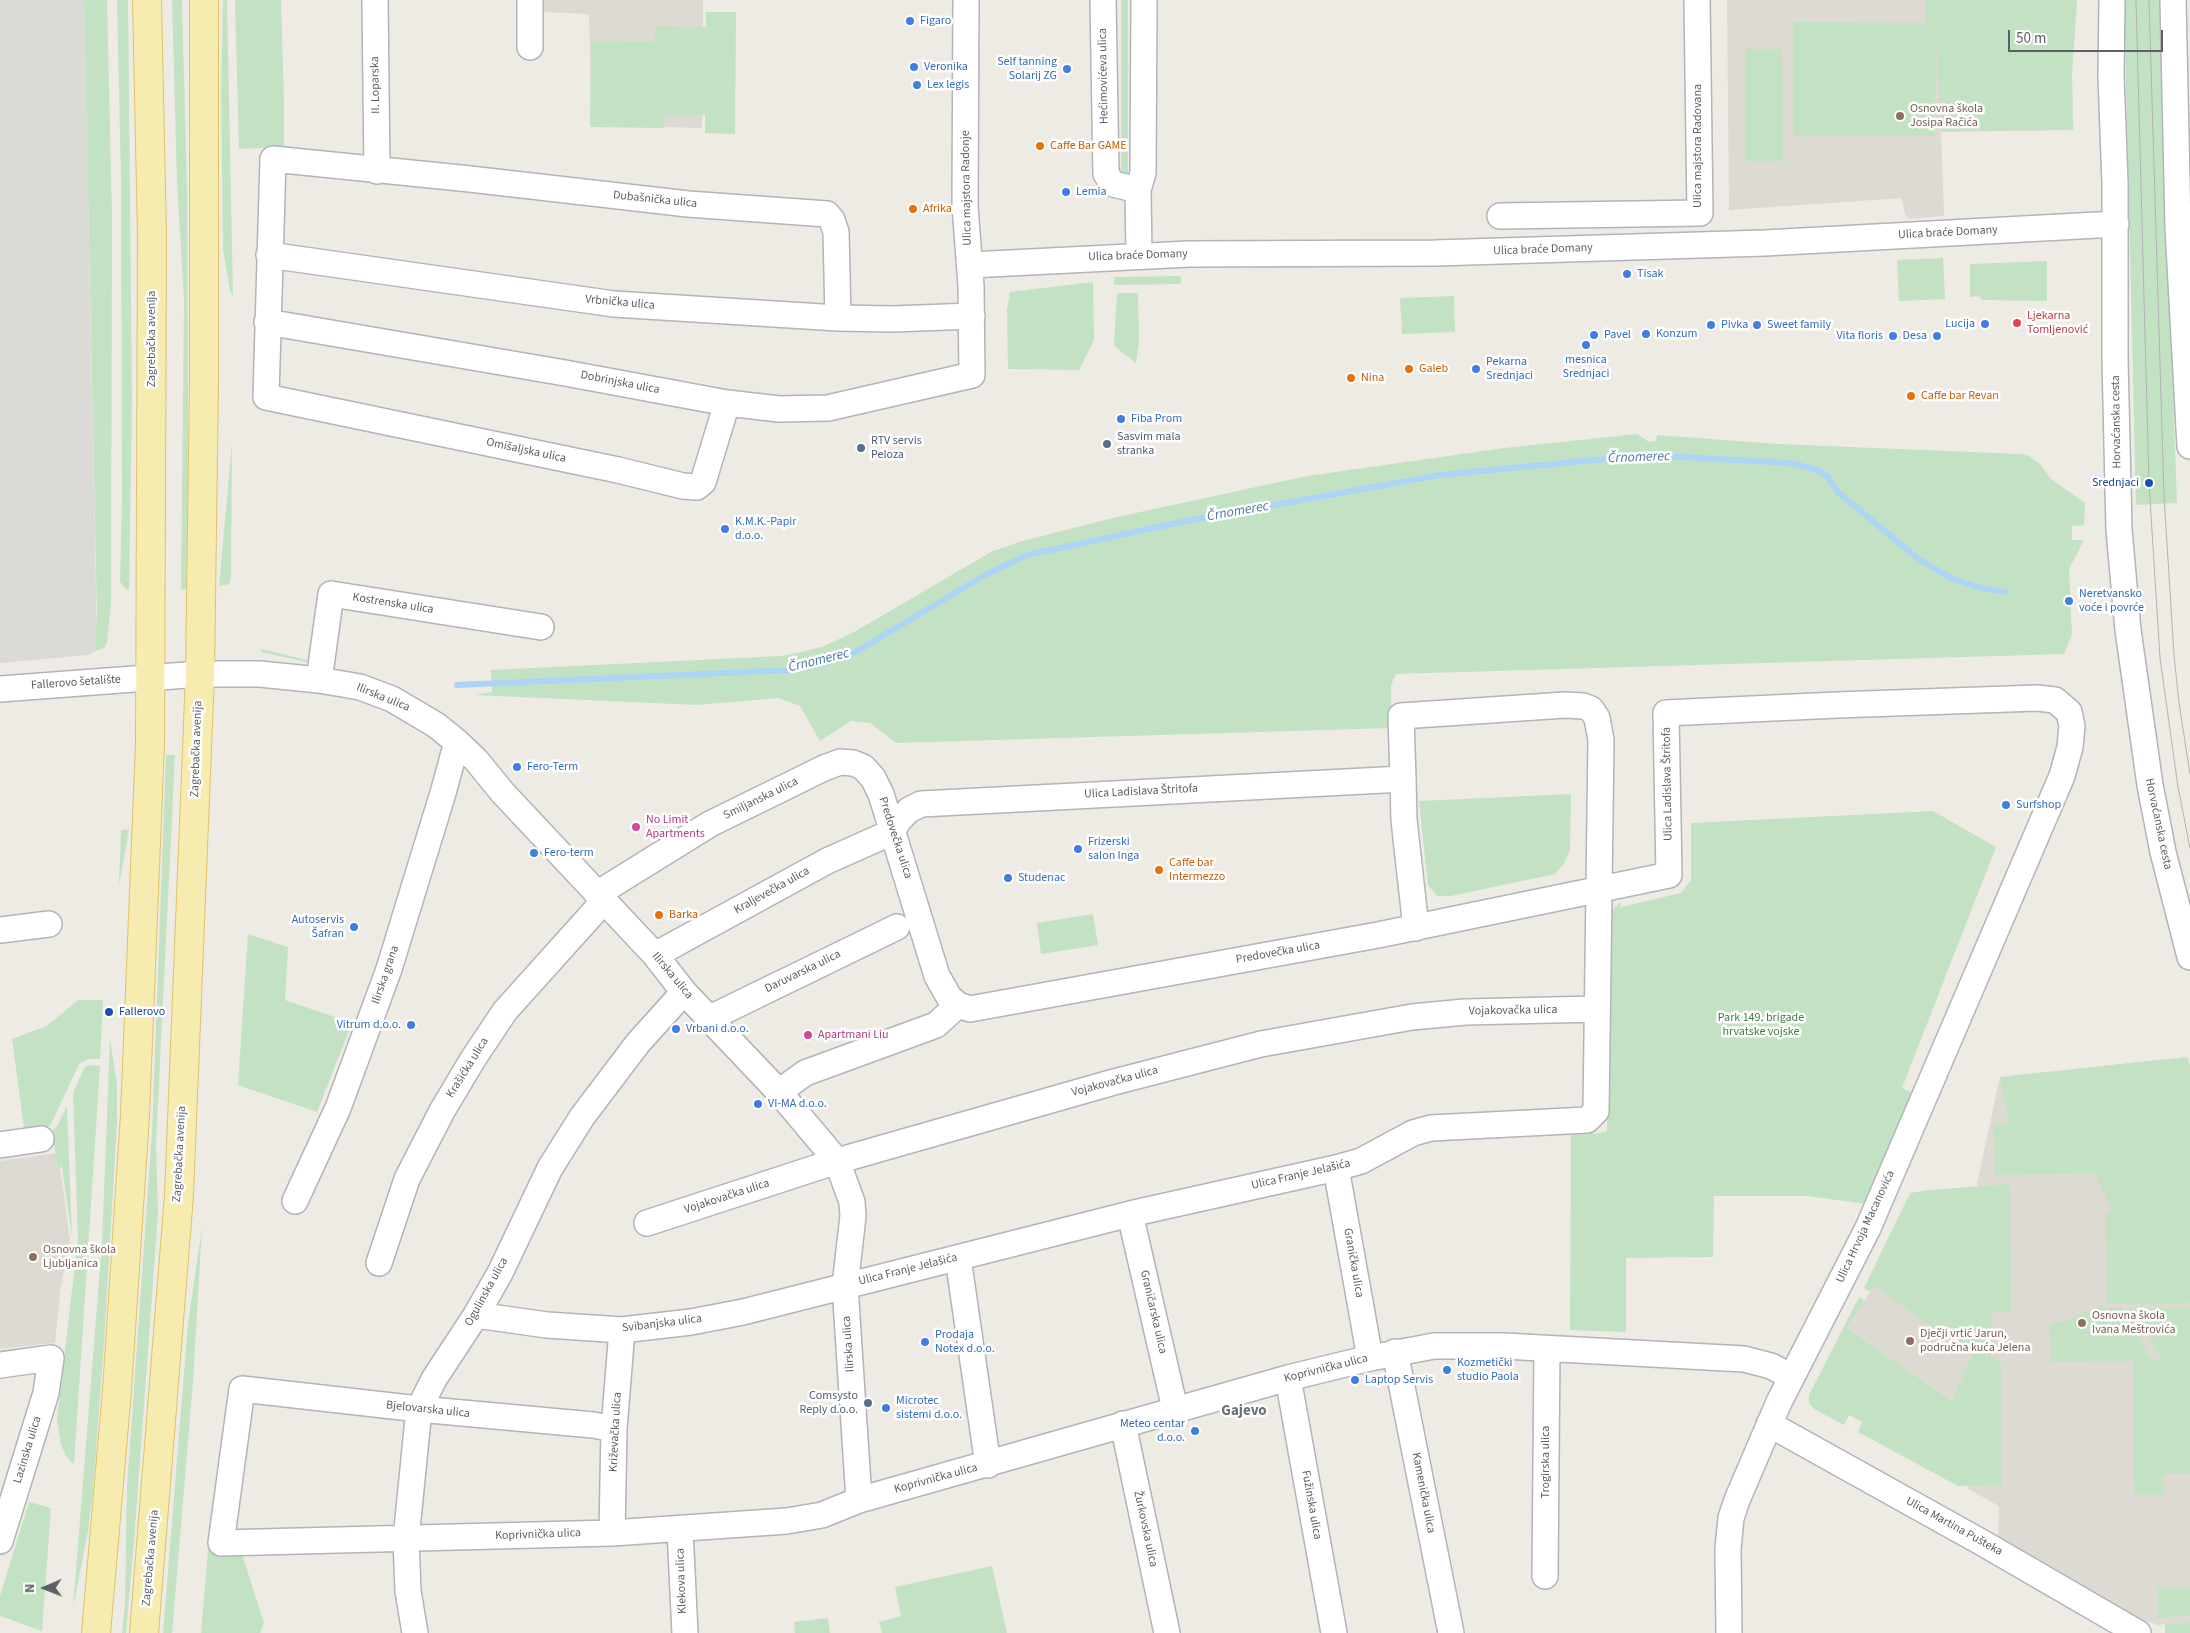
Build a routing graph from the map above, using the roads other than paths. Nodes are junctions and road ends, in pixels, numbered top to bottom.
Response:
1 (147, 0) edge
2 (204, 0) edge
3 (376, 0) edge
4 (530, 0) edge
5 (966, 0) edge
6 (1103, 0) edge
7 (1144, 0) edge
8 (1155, 0) edge
9 (1697, 0) edge
10 (2112, 0) edge
11 (2173, 0) edge
12 (530, 47) dead end
13 (2182, 66) edge
14 (378, 170) junction
15 (1138, 190) junction
16 (1500, 216) dead end
17 (2116, 224) junction
18 (269, 255) junction
19 (1139, 256) junction
20 (970, 265) junction
21 (972, 316) junction
22 (838, 318) junction
23 (267, 322) junction
24 (972, 375) joint
25 (727, 403) junction
26 (2190, 446) edge
27 (541, 627) dead end
28 (200, 674) junction
29 (152, 678) junction
30 (320, 680) junction
31 (0, 689) edge
32 (457, 742) junction
33 (824, 768) joint
34 (1403, 779) junction
35 (2040, 826) joint
36 (892, 832) junction
37 (1598, 890) junction
38 (600, 898) junction
39 (49, 924) dead end
40 (897, 927) dead end
41 (1416, 928) junction
42 (0, 930) edge
43 (655, 955) junction
44 (2190, 957) edge
45 (684, 992) junction
46 (958, 1005) junction
47 (1596, 1009) junction
48 (710, 1018) junction
49 (779, 1092) junction
50 (41, 1139) dead end
51 (0, 1145) edge
52 (838, 1161) junction
53 (1336, 1168) junction
54 (295, 1200) dead end
55 (1130, 1214) junction
56 (647, 1223) dead end
57 (958, 1258) junction
58 (379, 1263) dead end
59 (845, 1286) junction
60 (476, 1315) junction
61 (622, 1330) junction
62 (1547, 1349) junction
63 (1395, 1352) junction
64 (1370, 1358) junction
65 (0, 1365) edge
66 (1792, 1377) junction
67 (1288, 1378) junction
68 (242, 1389) joint
69 (419, 1409) junction
70 (1175, 1409) junction
71 (1123, 1424) junction
72 (1769, 1424) junction
73 (614, 1429) junction
74 (988, 1465) junction
75 (859, 1500) junction
76 (680, 1530) junction
77 (612, 1533) junction
78 (406, 1539) junction
79 (0, 1541) edge
80 (1545, 1576) dead end
81 (96, 1633) edge
82 (144, 1633) edge
83 (415, 1633) edge
84 (685, 1633) edge
85 (1166, 1633) edge
86 (1334, 1633) edge
87 (1451, 1633) edge
88 (1729, 1633) edge
89 (2138, 1633) edge

1 - 29 main road, Zagrebačka avenija
2 - 28 main road, Zagrebačka avenija
3 - 14 street, II. Loparska
4 - 12 street
5 - 20 street, Ulica majstora Radonje
6 - 15 street, Hećimovićeva ulica
7 - 8 street
7 - 15 street
9 - 16 street, Ulica majstora Radovana
10 - 17 street, Horvaćanska cesta
11 - 13 street
13 - 26 street
14 - 18 street
14 - 22 street, Dubašnička ulica
15 - 19 street
17 - 19 street, Ulica braće Domany
17 - 44 street, Horvaćanska cesta
18 - 22 street, Vrbnička ulica
18 - 23 street
19 - 20 street, Ulica braće Domany
20 - 21 street, Ulica majstora Radonje
21 - 22 street, Vrbnička ulica
21 - 24 street, Ulica majstora Radonje
23 - 25 street, Dobrinjska ulica
23 - 25 street, Omišaljska ulica
24 - 25 street, Dobrinjska ulica
27 - 30 street, Kostrenska ulica
28 - 29 street
28 - 30 street, Ilirska ulica
28 - 82 main road, Zagrebačka avenija
29 - 31 street, Fallerovo šetalište
29 - 81 main road, Zagrebačka avenija
30 - 32 street, Ilirska ulica
32 - 38 street, Ilirska ulica
32 - 54 street, Ilirska grana
33 - 36 street, Predovečka ulica
33 - 38 street, Smiljanska ulica
34 - 36 street, Ulica Ladislava Štritofa
34 - 37 street
34 - 41 street
35 - 37 street, Ulica Ladislava Štritofa
35 - 66 street, Ulica Hrvoja Macanovića
36 - 43 street, Kraljevečka ulica
36 - 46 street, Predovečka ulica
37 - 41 street, Predovečka ulica
37 - 47 street, Ulica Franje Jelašića
38 - 43 street, Ilirska ulica
38 - 58 street, Krašićka ulica
39 - 42 street
40 - 48 street, Daruvarska ulica
41 - 46 street, Predovečka ulica
43 - 45 street, Ilirska ulica
45 - 48 street, Ilirska ulica
45 - 60 street, Ogulinska ulica
46 - 49 street
47 - 52 street, Vojakovačka ulica
47 - 53 street, Ulica Franje Jelašića
48 - 49 street, Ilirska ulica
49 - 52 street, Ilirska ulica
50 - 51 street
52 - 56 street, Vojakovačka ulica
52 - 59 street, Ilirska ulica
53 - 55 street, Ulica Franje Jelašića
53 - 64 street, Granička ulica
55 - 57 street, Ulica Franje Jelašića
55 - 70 street, Graničarska ulica
57 - 59 street, Ulica Franje Jelašića
57 - 74 street
59 - 61 street, Svibanjska ulica
59 - 75 street, Ilirska ulica
60 - 61 street, Svibanjska ulica
60 - 69 street, Ogulinska ulica
61 - 73 street, Križevačka ulica
62 - 63 street, Koprivnička ulica
62 - 66 street, Koprivnička ulica
62 - 80 street, Trogirska ulica
63 - 64 street, Koprivnička ulica
63 - 87 street, Kamenička ulica
64 - 67 street, Koprivnička ulica
65 - 79 street, Lazinska ulica
66 - 72 street, Ulica Hrvoja Macanovića
67 - 70 street, Koprivnička ulica
67 - 86 street, Fužinska ulica
68 - 69 street, Bjelovarska ulica
68 - 78 street, Koprivnička ulica
69 - 73 street, Bjelovarska ulica
69 - 78 street, Ogulinska ulica
70 - 71 street, Koprivnička ulica
71 - 74 street, Koprivnička ulica
71 - 85 street, Žurkovska ulica
72 - 88 street, Ulica Hrvoja Macanovića
72 - 89 street, Ulica Martina Pušteka
73 - 77 street, Križevačka ulica
74 - 75 street, Koprivnička ulica
75 - 76 street, Koprivnička ulica
76 - 77 street, Koprivnička ulica
76 - 84 street, Klekova ulica
77 - 78 street, Koprivnička ulica
78 - 83 street, Ogulinska ulica

